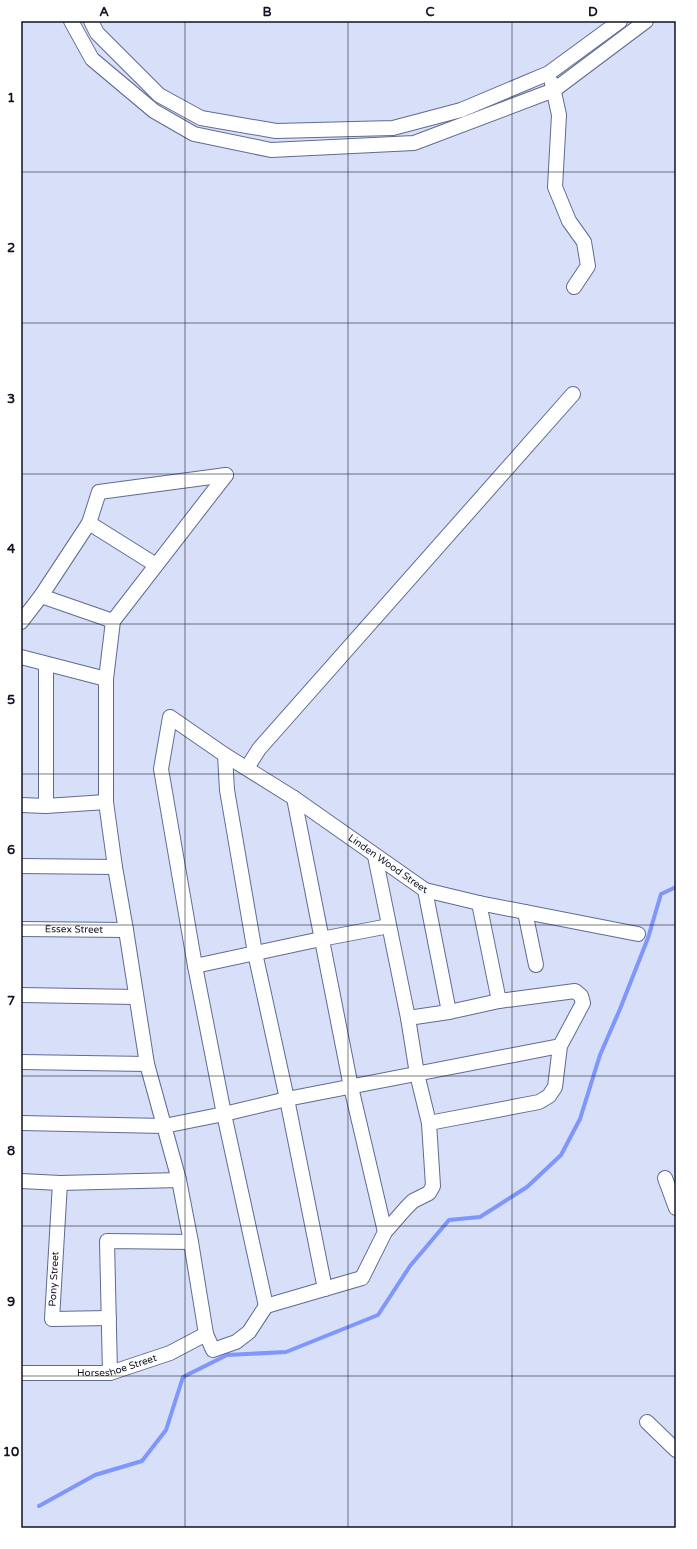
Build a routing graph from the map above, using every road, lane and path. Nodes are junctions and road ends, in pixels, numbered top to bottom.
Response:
1 (71, 21) edge
2 (91, 21) edge
3 (620, 21) edge
4 (646, 21) edge
5 (549, 72) junction
6 (554, 90) junction
7 (201, 118) junction
8 (194, 134) junction
9 (574, 287) dead end
10 (573, 394) dead end
11 (89, 523) junction
12 (156, 565) junction
13 (41, 596) junction
14 (113, 621) junction
15 (21, 622) edge
16 (21, 657) edge
17 (46, 664) junction
18 (106, 679) junction
19 (225, 754) junction
20 (247, 768) junction
21 (294, 798) junction
22 (106, 802) junction
23 (21, 805) edge
24 (46, 806) junction
25 (374, 856) junction
26 (21, 866) edge
27 (115, 867) junction
28 (425, 890) junction
29 (479, 904) junction
30 (525, 912) junction
31 (389, 926) junction
32 (21, 929) edge
33 (126, 930) junction
34 (638, 934) dead end
35 (321, 939) junction
36 (255, 953) junction
37 (536, 965) dead end
38 (195, 966) junction
39 (21, 995) edge
40 (136, 997) junction
41 (499, 1001) junction
42 (449, 1012) junction
43 (408, 1018) junction
44 (560, 1046) junction
45 (21, 1062) edge
46 (147, 1064) junction
47 (417, 1074) junction
48 (350, 1087) junction
49 (287, 1099) junction
50 (224, 1114) junction
51 (21, 1123) edge
52 (429, 1123) junction
53 (164, 1126) junction
54 (665, 1178) dead end
55 (179, 1180) junction
56 (21, 1181) edge
57 (60, 1182) junction
58 (676, 1208) edge
59 (385, 1232) junction
60 (191, 1242) junction
61 (325, 1289) junction
62 (266, 1306) junction
63 (109, 1318) junction
64 (206, 1334) junction
65 (21, 1373) edge
66 (110, 1373) junction
67 (647, 1422) dead end
68 (676, 1450) edge

1 - 8 street
2 - 7 street
3 - 5 street
4 - 6 street
5 - 6 street
5 - 7 street
6 - 8 street
6 - 9 street
7 - 8 street
10 - 20 street
11 - 12 street
11 - 12 street
11 - 13 street
12 - 14 street
13 - 14 street
13 - 15 street
14 - 18 street
16 - 17 street
17 - 18 street
17 - 24 street
18 - 22 street
19 - 20 street, Linden Wood Street
19 - 36 street
19 - 38 street, Linden Wood Street
20 - 21 street, Linden Wood Street
21 - 25 street, Linden Wood Street
21 - 35 street
22 - 24 street
22 - 27 street
23 - 24 street
25 - 28 street, Linden Wood Street
25 - 31 street
26 - 27 street
27 - 33 street
28 - 29 street, Linden Wood Street
28 - 42 street
29 - 30 street, Linden Wood Street
29 - 41 street
30 - 34 street, Linden Wood Street
30 - 37 street
31 - 35 street
31 - 43 street
32 - 33 street, Essex Street
33 - 40 street
35 - 36 street
35 - 48 street
36 - 38 street
36 - 49 street
38 - 50 street
39 - 40 street
40 - 46 street
41 - 42 street
41 - 44 street
42 - 43 street
43 - 47 street
44 - 47 street
44 - 52 street
45 - 46 street
46 - 53 street
47 - 48 street
47 - 52 street
48 - 49 street
48 - 59 street
49 - 50 street
49 - 61 street
50 - 53 street
50 - 62 street
51 - 53 street
52 - 59 street
53 - 55 street
54 - 58 street
55 - 57 street
55 - 60 street
56 - 57 street
57 - 63 street, Pony Street
59 - 61 street
60 - 63 street
60 - 64 street
61 - 62 street
62 - 64 street
63 - 66 street
64 - 66 street, Horseshoe Street
65 - 66 street, Horseshoe Street
67 - 68 street

